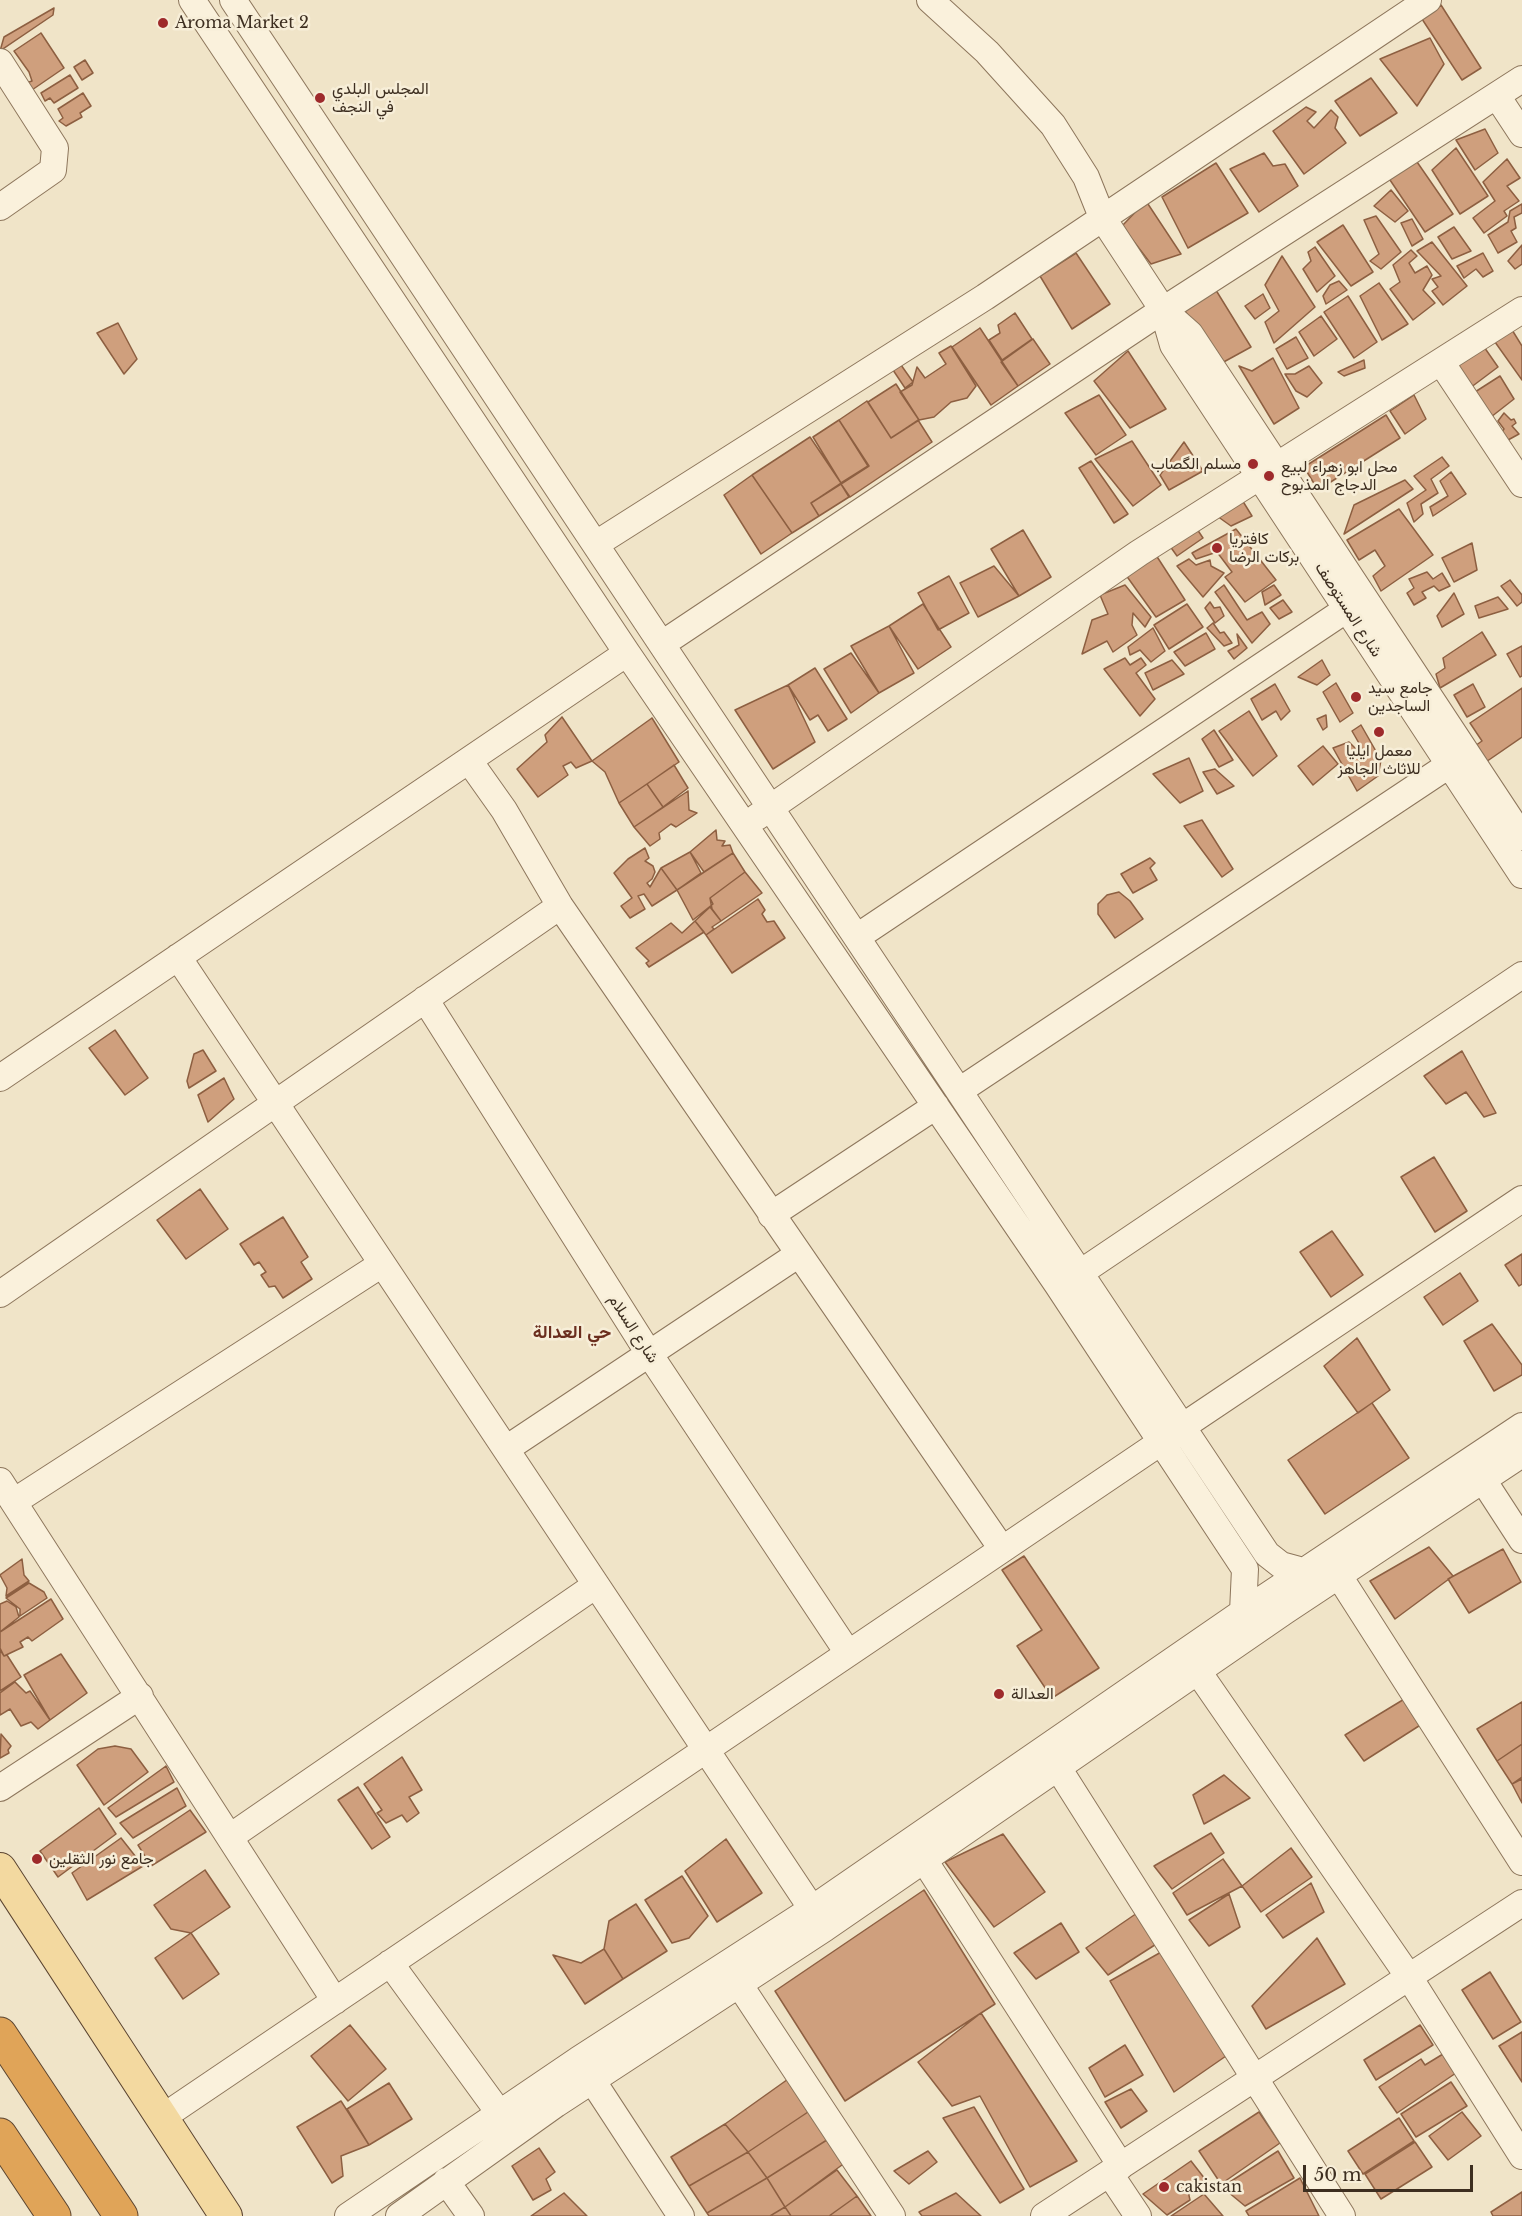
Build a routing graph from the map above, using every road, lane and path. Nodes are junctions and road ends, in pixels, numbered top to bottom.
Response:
1 (192, 0) edge
2 (233, 0) edge
3 (930, 0) edge
4 (1428, 0) edge
5 (0, 62) edge
6 (1522, 79) edge
7 (1497, 96) junction
8 (1522, 134) edge
9 (0, 207) edge
10 (1101, 216) junction
11 (404, 254) junction
12 (374, 273) junction
13 (1163, 310) junction
14 (1522, 310) edge
15 (1441, 362) junction
16 (1268, 470) junction
17 (1522, 484) edge
18 (596, 544) junction
19 (1347, 609) junction
20 (662, 644) junction
21 (627, 653) junction
22 (470, 762) junction
23 (1449, 765) junction
24 (770, 807) junction
25 (744, 826) junction
26 (1522, 837) edge
27 (1519, 864) edge
28 (561, 906) junction
29 (857, 937) junction
30 (178, 957) junction
31 (1522, 975) edge
32 (425, 999) junction
33 (0, 1078) edge
34 (959, 1091) junction
35 (275, 1103) junction
36 (936, 1106) junction
37 (1522, 1199) edge
38 (771, 1215) junction
39 (799, 1254) junction
40 (382, 1264) junction
41 (1080, 1273) junction
42 (0, 1294) edge
43 (648, 1352) junction
44 (1522, 1426) edge
45 (1182, 1427) junction
46 (1161, 1442) junction
47 (506, 1449) junction
48 (1522, 1454) edge
49 (1483, 1480) junction
50 (0, 1481) edge
51 (15, 1501) junction
52 (1522, 1540) edge
53 (1002, 1548) junction
54 (1267, 1554) junction
55 (1245, 1569) junction
56 (1303, 1571) junction
57 (1339, 1576) junction
58 (596, 1585) junction
59 (1243, 1612) junction
60 (848, 1653) junction
61 (1198, 1673) junction
62 (140, 1696) junction
63 (706, 1750) junction
64 (1052, 1757) junction
65 (0, 1788) edge
66 (230, 1837) junction
67 (924, 1860) junction
68 (1522, 1862) edge
69 (0, 1869) edge
70 (1522, 1903) edge
71 (812, 1909) junction
72 (390, 1963) junction
73 (1409, 1977) junction
74 (739, 1984) junction
75 (335, 2001) junction
76 (0, 2034) edge
77 (1255, 2079) junction
78 (592, 2080) junction
79 (550, 2094) junction
80 (500, 2114) junction
81 (163, 2117) junction
82 (0, 2135) edge
83 (1520, 2148) edge
84 (1115, 2170) junction
85 (446, 2181) junction
86 (54, 2216) edge
87 (121, 2216) edge
88 (226, 2216) edge
89 (348, 2216) edge
90 (399, 2216) edge
91 (471, 2216) edge
92 (681, 2216) edge
93 (892, 2216) edge
94 (1044, 2216) edge
95 (1138, 2216) edge
96 (1342, 2216) edge

1 - 12 street
2 - 11 street
3 - 10 street, شارع المستوصف
4 - 10 street
5 - 9 street
6 - 7 street
7 - 8 street
7 - 13 street
10 - 13 street, شارع المستوصف
10 - 18 street
11 - 12 street
11 - 18 street
12 - 21 street
13 - 16 street, شارع المستوصف
13 - 20 street
14 - 15 street
15 - 16 street
15 - 17 street
16 - 19 street, شارع المستوصف
16 - 24 street
16 - 26 street, شارع المستوصف
18 - 20 street
19 - 23 street, شارع المستوصف
19 - 29 street
20 - 24 street
21 - 22 street
21 - 25 street
22 - 28 street
22 - 30 street
23 - 27 street, شارع المستوصف
23 - 34 street
24 - 25 street
24 - 29 street
25 - 36 street
28 - 32 street
28 - 38 street
29 - 34 street
30 - 33 street
30 - 35 street
31 - 41 street
32 - 35 street
32 - 43 street, شارع السلام
34 - 41 street
35 - 40 street
35 - 42 street
36 - 38 street
36 - 46 street
37 - 45 street
38 - 39 street
39 - 43 street
39 - 53 street
40 - 47 street
40 - 51 street
41 - 45 street
43 - 47 street
43 - 60 street, شارع السلام
44 - 56 street
45 - 54 street
46 - 53 street
46 - 55 street
47 - 58 street
48 - 49 street
49 - 52 street
49 - 57 street
50 - 51 street
51 - 62 street
53 - 60 street
54 - 55 street
54 - 56 street
55 - 59 street
56 - 59 street
57 - 61 street
57 - 68 street
58 - 63 street
58 - 66 street
59 - 64 street
60 - 63 street
61 - 64 street
61 - 73 street
62 - 65 street
62 - 66 street
63 - 71 street
63 - 72 street
64 - 67 street
64 - 71 street
64 - 77 street
66 - 75 street
67 - 74 street
67 - 84 street
69 - 81 main road
70 - 73 street
71 - 79 street
72 - 75 street
72 - 80 street
73 - 77 street
73 - 83 street
74 - 78 street
74 - 93 street
75 - 81 street
76 - 87 highway
77 - 84 street
77 - 96 street
78 - 79 street
78 - 92 street
79 - 80 street
79 - 85 street
80 - 89 street
81 - 88 main road
82 - 86 highway
84 - 94 street
84 - 95 street
85 - 90 street
85 - 91 street

